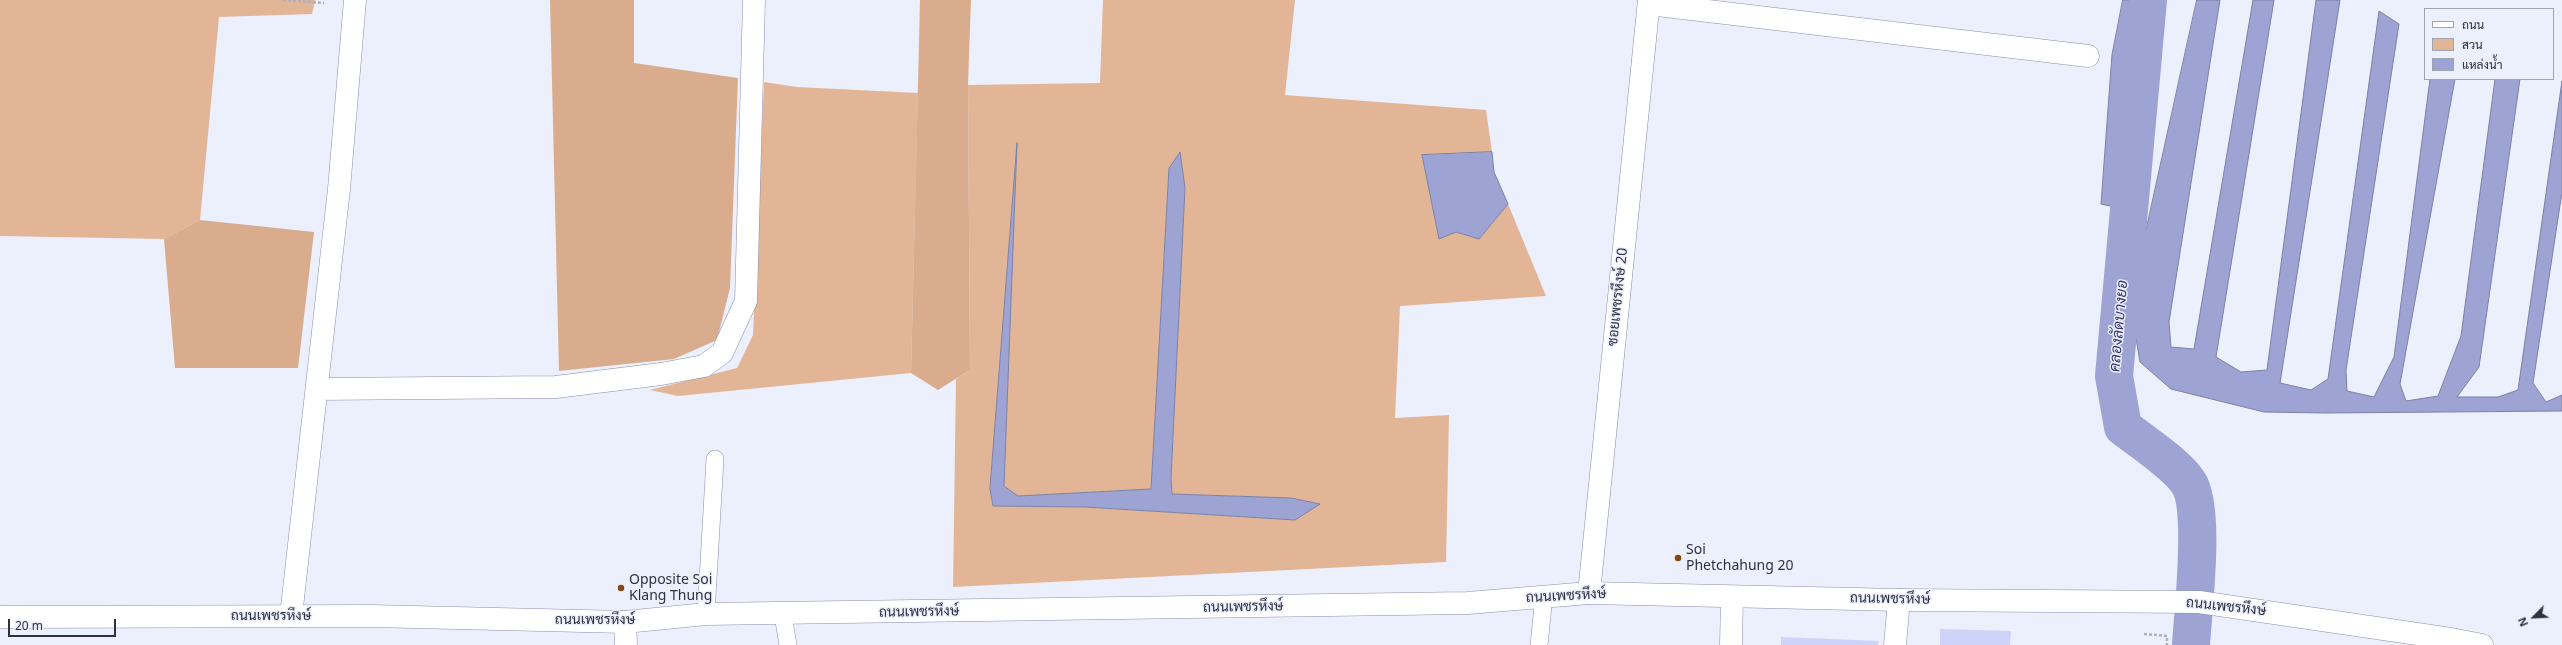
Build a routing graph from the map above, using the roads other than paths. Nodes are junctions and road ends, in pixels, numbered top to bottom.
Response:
1 (754, 0) edge
2 (355, 2) edge
3 (1649, 2) edge
4 (2088, 56) dead end
5 (316, 389) junction
6 (715, 459) dead end
7 (1589, 593) junction
8 (1544, 596) junction
9 (1732, 597) junction
10 (1899, 600) junction
11 (706, 614) junction
12 (783, 615) junction
13 (291, 616) junction
14 (0, 617) edge
15 (625, 622) junction
16 (626, 645) edge
17 (788, 645) edge
18 (1538, 645) edge
19 (1731, 645) edge
20 (1895, 645) edge
21 (2482, 645) edge

1 - 5 street
2 - 5 street
3 - 4 street
3 - 7 street, ซอยเพชรหึงษ์ 20
5 - 13 street
6 - 11 lane
7 - 8 street, ถนนเพชรหึงษ์
7 - 9 street, ถนนเพชรหึงษ์
8 - 12 street, ถนนเพชรหึงษ์
8 - 18 lane
9 - 10 street, ถนนเพชรหึงษ์
9 - 19 street
10 - 20 street
10 - 21 street, ถนนเพชรหึงษ์
11 - 12 street, ถนนเพชรหึงษ์
11 - 15 street, ถนนเพชรหึงษ์
12 - 17 lane
13 - 14 street, ถนนเพชรหึงษ์
13 - 15 street, ถนนเพชรหึงษ์
15 - 16 street

